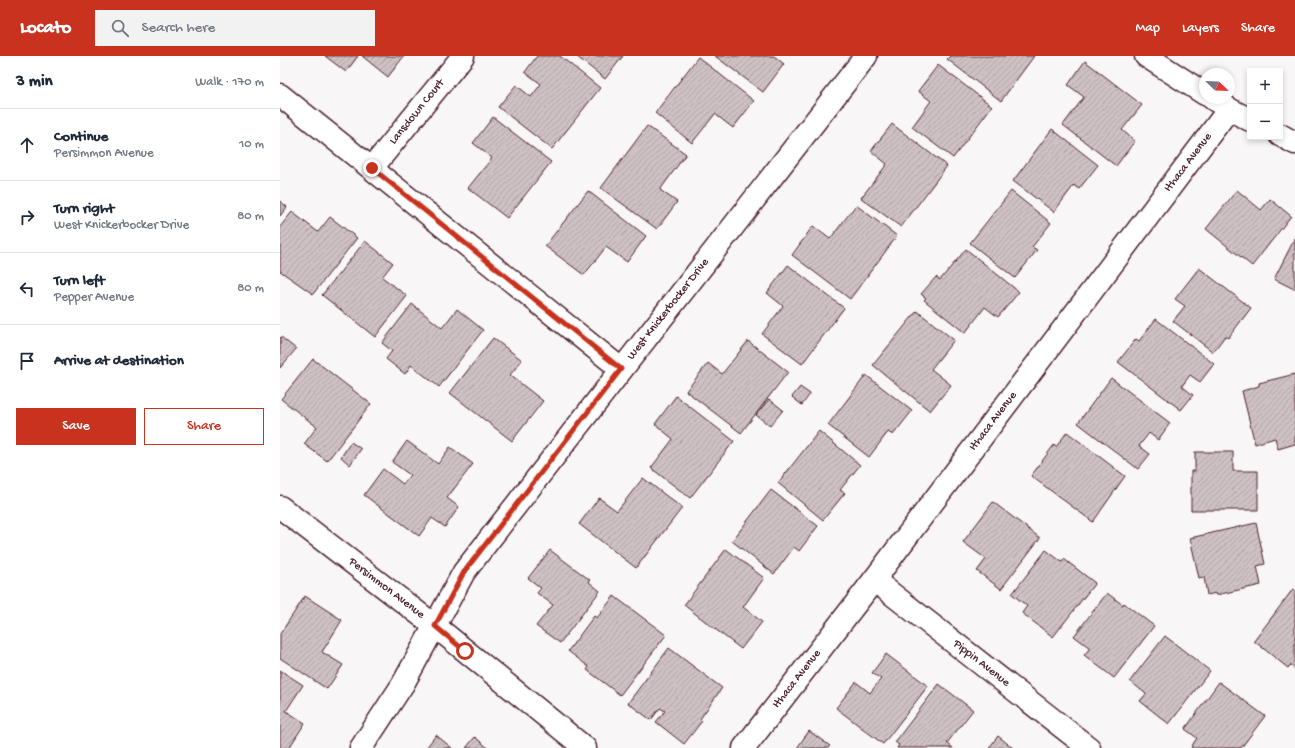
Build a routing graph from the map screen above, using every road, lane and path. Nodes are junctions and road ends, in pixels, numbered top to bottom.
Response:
1 (463, 56) edge
2 (866, 56) edge
3 (1146, 56) edge
4 (1199, 90) edge
5 (280, 95) edge
6 (1220, 104) edge
7 (1247, 118) edge
8 (1283, 137) edge
9 (1295, 143) edge
10 (372, 168) junction
11 (621, 369) junction
12 (280, 507) edge
13 (874, 580) junction
14 (435, 626) junction
15 (361, 748) edge
16 (585, 748) edge
17 (744, 748) edge
18 (1089, 748) edge

1 - 10 street, Lansdown Court
2 - 11 street, West Knickerbocker Drive
3 - 4 street
5 - 10 street
6 - 7 street
6 - 13 street, Ithaca Avenue
8 - 9 street
10 - 11 street
11 - 14 street, West Knickerbocker Drive
12 - 14 street, Persimmon Avenue
13 - 17 street, Ithaca Avenue
13 - 18 street, Pippin Avenue
14 - 15 street, West Knickerbocker Drive
14 - 16 street, Persimmon Avenue

